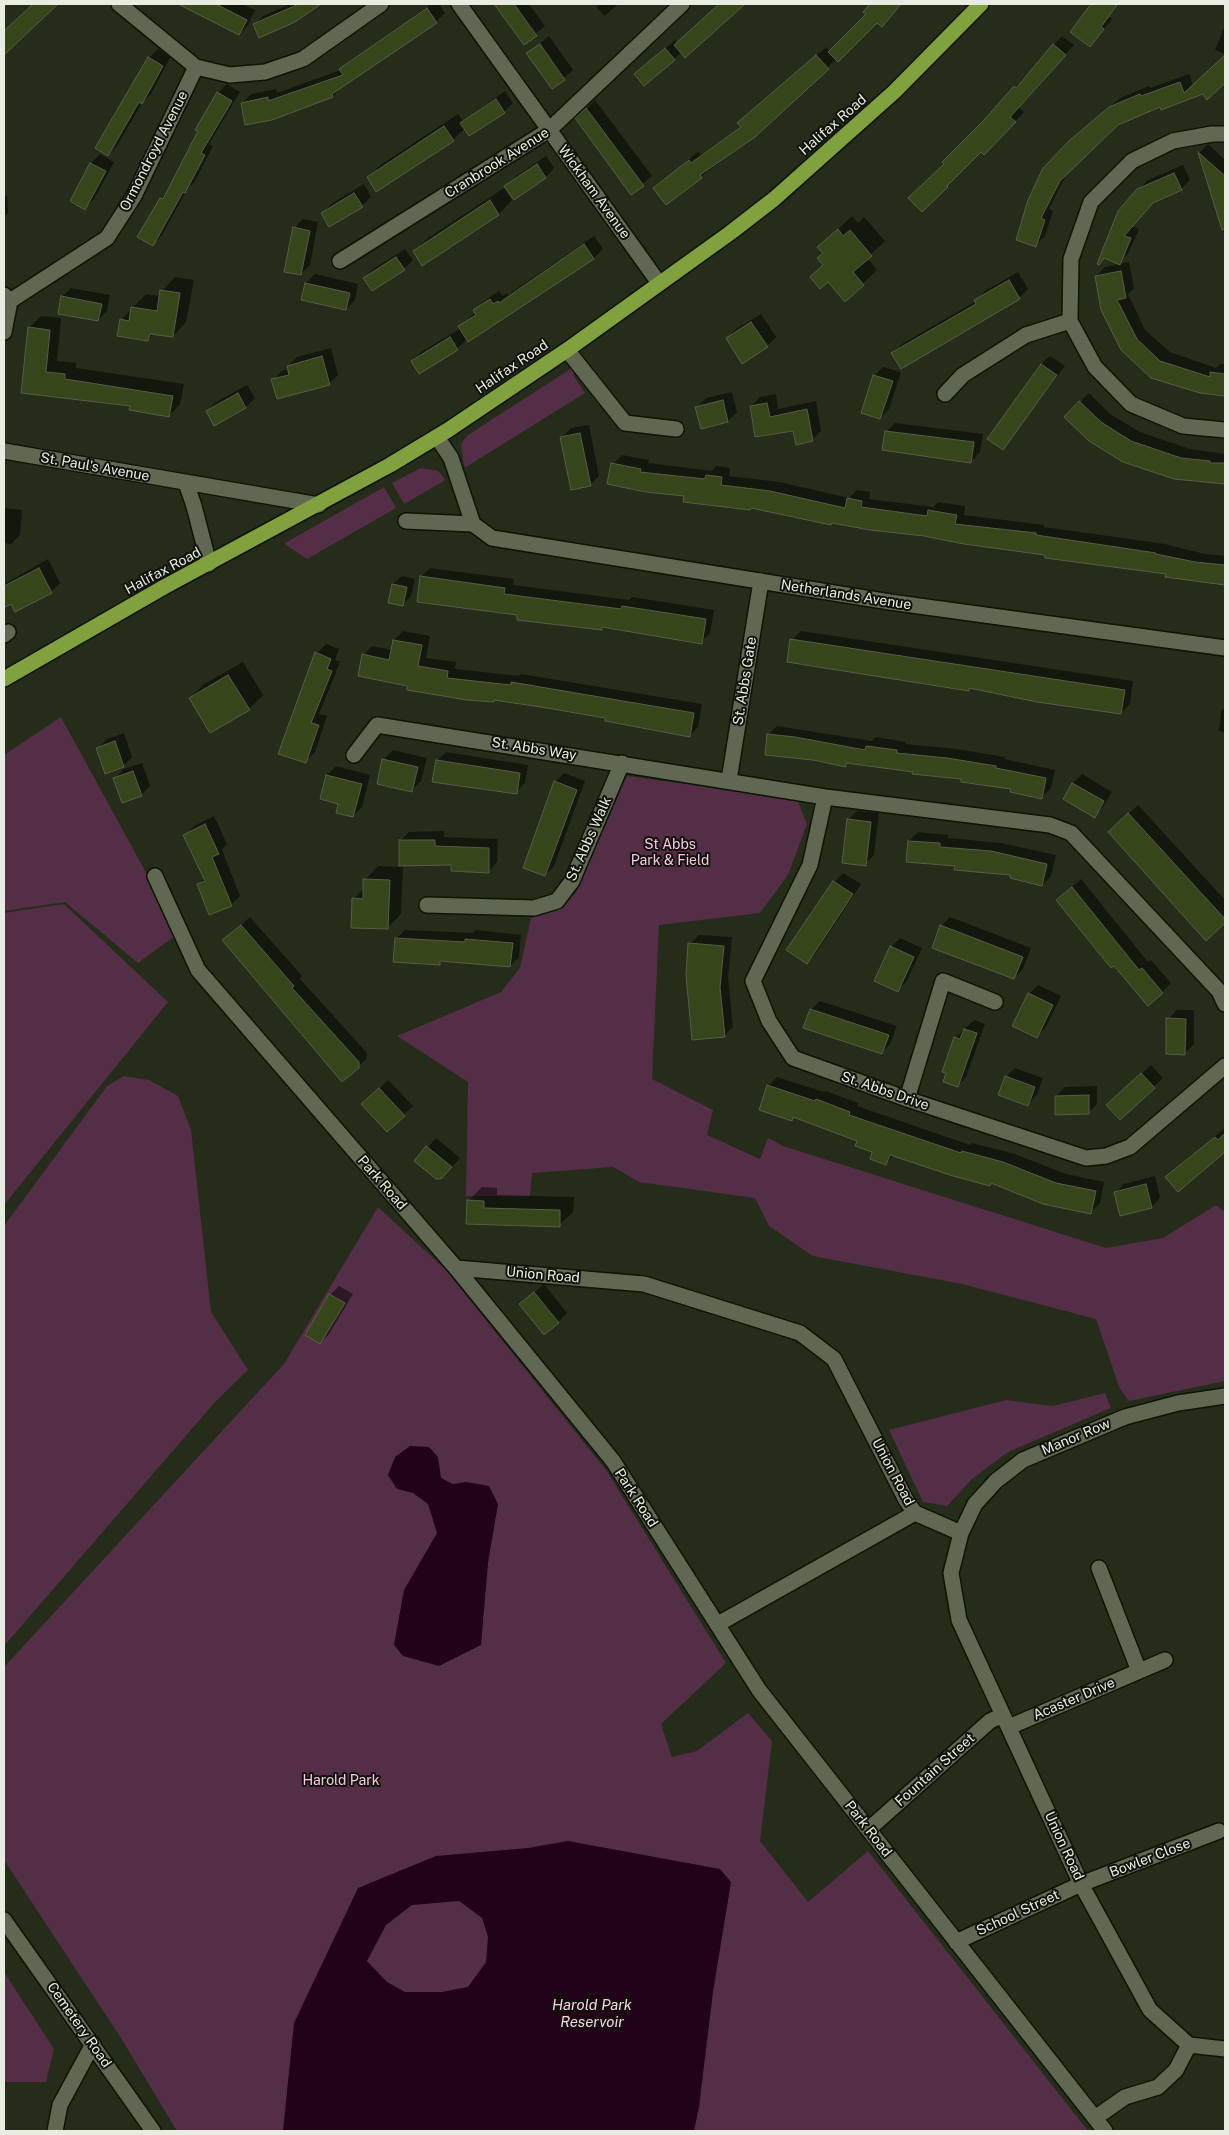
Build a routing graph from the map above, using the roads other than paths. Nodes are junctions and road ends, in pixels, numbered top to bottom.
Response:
1 (119, 4) edge
2 (381, 4) edge
3 (458, 4) edge
4 (682, 4) edge
5 (982, 4) edge
6 (196, 67) junction
7 (549, 130) junction
8 (1225, 134) edge
9 (340, 261) dead end
10 (659, 283) junction
11 (7, 298) edge
12 (1070, 321) junction
13 (4, 332) edge
14 (567, 350) junction
15 (945, 394) dead end
16 (676, 429) dead end
17 (1225, 430) edge
18 (437, 437) junction
19 (4, 451) edge
20 (186, 483) junction
21 (319, 505) junction
22 (406, 521) dead end
23 (473, 524) junction
24 (209, 564) junction
25 (761, 581) junction
26 (1225, 648) edge
27 (4, 679) edge
28 (354, 755) dead end
29 (622, 763) junction
30 (729, 780) junction
31 (825, 797) junction
32 (155, 876) dead end
33 (427, 905) dead end
34 (995, 1002) dead end
35 (1225, 1004) edge
36 (1225, 1066) edge
37 (907, 1099) junction
38 (456, 1268) junction
39 (1225, 1396) edge
40 (915, 1513) junction
41 (961, 1533) junction
42 (1099, 1568) dead end
43 (718, 1624) junction
44 (1165, 1660) dead end
45 (1140, 1671) junction
46 (1006, 1721) junction
47 (869, 1829) junction
48 (1219, 1831) dead end
49 (1081, 1884) junction
50 (4, 1920) edge
51 (956, 1942) junction
52 (92, 2044) junction
53 (1189, 2045) junction
54 (1225, 2049) edge
55 (1095, 2118) junction
56 (55, 2131) edge
57 (153, 2131) edge
58 (1105, 2131) edge

1 - 6 street
2 - 6 street
3 - 7 street, Wickham Avenue
4 - 7 street, Cranbrook Avenue
5 - 10 highway, Halifax Road
6 - 11 street, Ormondroyd Avenue
7 - 9 street, Cranbrook Avenue
7 - 10 street, Wickham Avenue
8 - 12 street
10 - 14 highway, Halifax Road
11 - 13 street
12 - 15 street
12 - 17 street
14 - 16 street
14 - 18 highway, Halifax Road
18 - 21 highway, Halifax Road
18 - 23 street
19 - 20 street, St. Paul's Avenue
20 - 21 street, St. Paul's Avenue
20 - 24 street
21 - 24 highway, Halifax Road
22 - 23 street
23 - 25 street, Netherlands Avenue
24 - 27 highway, Halifax Road
25 - 26 street, Netherlands Avenue
25 - 30 street, St. Abbs Gate
28 - 29 street, St. Abbs Way
29 - 30 street, St. Abbs Way
29 - 33 street, St. Abbs Walk
30 - 31 street
31 - 35 street
31 - 37 street, St. Abbs Drive
32 - 38 street, Park Road
34 - 37 street
36 - 37 street, St. Abbs Drive
38 - 40 street, Union Road
38 - 43 street, Park Road
39 - 41 street, Manor Row
40 - 41 street, Union Road
40 - 43 street
41 - 46 street, Union Road
42 - 45 street
43 - 47 street, Park Road
44 - 45 street, Acaster Drive
45 - 46 street, Acaster Drive
46 - 47 street, Fountain Street
46 - 49 street, Union Road
47 - 51 street, Park Road
48 - 49 street, Bowler Close
49 - 51 street, School Street
49 - 53 street, Union Road
50 - 52 street, Cemetery Road
51 - 55 street, Park Road
52 - 56 street
52 - 57 street, Cemetery Road
53 - 54 street
53 - 55 street
55 - 58 street, Park Road

